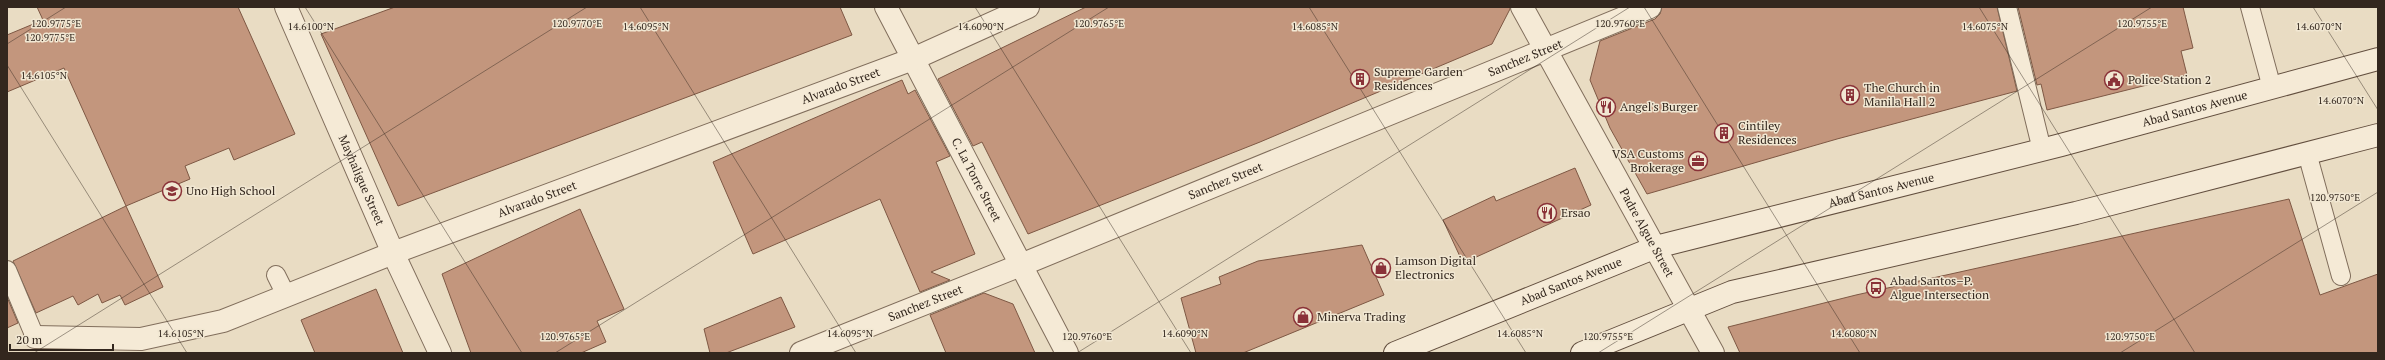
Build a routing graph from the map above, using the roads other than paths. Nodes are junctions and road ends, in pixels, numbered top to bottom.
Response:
1 (287, 7) edge
2 (886, 7) edge
3 (1028, 7) edge
4 (1522, 7) edge
5 (1650, 7) edge
6 (2007, 7) edge
7 (2250, 7) edge
8 (1546, 49) junction
9 (913, 59) junction
10 (2378, 59) edge
11 (2272, 88) junction
12 (2378, 135) edge
13 (2042, 150) junction
14 (2307, 153) junction
15 (1656, 247) junction
16 (393, 252) junction
17 (1021, 265) junction
18 (7, 270) edge
19 (276, 275) dead end
20 (2341, 276) dead end
21 (286, 295) junction
22 (1690, 309) junction
23 (35, 337) joint
24 (440, 353) edge
25 (801, 353) edge
26 (1067, 353) edge
27 (1395, 353) edge
28 (1582, 353) edge
29 (1713, 353) edge

1 - 16 street, Mayhaligue Street
2 - 9 street, C. La Torre Street
3 - 9 street, Alvarado Street
4 - 8 street, Padre Algue Street
5 - 8 street, Sanchez Street
6 - 13 lane
7 - 11 lane
8 - 15 street, Padre Algue Street
8 - 17 street, Sanchez Street
9 - 16 street, Alvarado Street
9 - 17 street, C. La Torre Street
10 - 11 street, Abad Santos Avenue
11 - 13 street, Abad Santos Avenue
12 - 14 street
13 - 15 street, Abad Santos Avenue
14 - 20 lane
14 - 22 street
15 - 22 street, Padre Algue Street
15 - 27 street, Abad Santos Avenue
16 - 21 street, Alvarado Street
16 - 24 street, Mayhaligue Street
17 - 25 street, Sanchez Street
17 - 26 street, C. La Torre Street
18 - 23 lane
19 - 21 lane
21 - 23 street, Alvarado Street
22 - 28 street
22 - 29 street, Padre Algue Street

